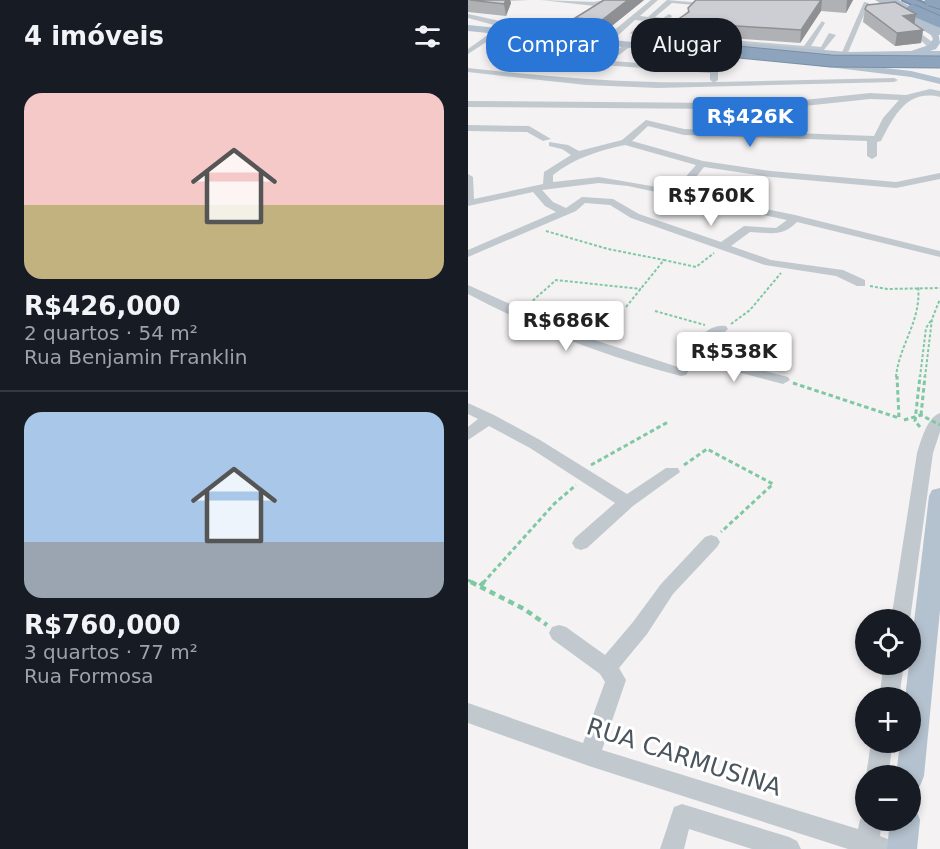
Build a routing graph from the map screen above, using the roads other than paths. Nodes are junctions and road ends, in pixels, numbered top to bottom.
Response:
1 (526, 0) edge
2 (544, 0) edge
3 (601, 0) edge
4 (655, 0) edge
5 (883, 0) edge
6 (908, 0) edge
7 (931, 0) edge
8 (468, 1) edge
9 (556, 1) edge
10 (684, 2) junction
11 (866, 3) edge
12 (940, 3) edge
13 (940, 9) edge
14 (940, 14) edge
15 (468, 16) edge
16 (633, 18) edge
17 (651, 18) edge
18 (666, 18) edge
19 (686, 18) edge
20 (631, 20) edge
21 (468, 22) edge
22 (486, 22) edge
23 (822, 23) dead end
24 (486, 24) edge
25 (486, 26) edge
26 (938, 27) edge
27 (468, 28) edge
28 (619, 30) edge
29 (913, 30) edge
30 (486, 34) edge
31 (811, 34) junction
32 (619, 43) edge
33 (631, 43) edge
34 (742, 43) edge
35 (628, 44) junction
36 (742, 46) edge
37 (806, 48) junction
38 (619, 51) edge
39 (468, 52) edge
40 (742, 53) edge
41 (843, 54) junction
42 (938, 55) edge
43 (742, 56) edge
44 (865, 56) junction
45 (900, 56) junction
46 (860, 68) junction
47 (468, 70) edge
48 (714, 72) edge
49 (911, 74) junction
50 (512, 76) junction
51 (857, 79) junction
52 (894, 80) dead end
53 (940, 81) edge
54 (506, 85) dead end
55 (716, 85) junction
56 (500, 94) dead end
57 (940, 94) edge
58 (906, 98) junction
59 (494, 103) junction
60 (468, 104) edge
61 (639, 105) junction
62 (645, 123) junction
63 (468, 128) edge
64 (872, 139) junction
65 (626, 142) junction
66 (578, 155) junction
67 (872, 156) dead end
68 (702, 164) junction
69 (940, 176) edge
70 (468, 177) edge
71 (548, 186) junction
72 (536, 189) junction
73 (676, 194) junction
74 (469, 203) edge
75 (567, 211) junction
76 (795, 219) junction
77 (723, 246) junction
78 (468, 254) edge
79 (940, 254) edge
80 (861, 283) road end
81 (468, 289) edge
82 (483, 297) junction
83 (468, 305) edge
84 (721, 329) road end
85 (692, 356) junction
86 (783, 380) road end
87 (468, 408) edge
88 (489, 418) junction
89 (940, 418) edge
90 (468, 435) edge
91 (672, 472) road end
92 (940, 496) edge
93 (627, 501) junction
94 (711, 542) road end
95 (581, 543) dead end
96 (902, 609) edge
97 (559, 633) road end
98 (607, 668) junction
99 (468, 713) edge
100 (589, 756) junction
101 (911, 765) edge
102 (904, 831) edge
103 (873, 840) edge
104 (672, 849) edge
105 (789, 849) edge
106 (902, 849) edge

1 - 8 street
2 - 9 street
3 - 9 street
4 - 16 street
5 - 26 highway, bridge
6 - 14 highway
7 - 12 highway, bridge
7 - 13 street
10 - 17 street
10 - 18 street
10 - 19 street
11 - 41 street
15 - 22 street
20 - 28 street
21 - 24 main road
23 - 31 street
25 - 27 main road
26 - 42 main road
29 - 42 street
30 - 39 street
31 - 37 street
31 - 37 street
32 - 35 main road
33 - 35 main road
34 - 37 street
35 - 38 street
36 - 41 main road
40 - 42 highway, bridge
41 - 44 main road
42 - 45 main road
43 - 46 main road
44 - 45 main road
44 - 46 main road
45 - 49 main road
46 - 49 main road
46 - 51 street
47 - 50 street
48 - 55 street
49 - 53 main road
50 - 54 street
50 - 55 street
51 - 52 street
51 - 55 street
56 - 59 street
57 - 58 street
58 - 61 street
58 - 64 street
59 - 60 street
59 - 61 street
61 - 62 street
62 - 64 street
62 - 65 street
63 - 66 street
64 - 67 street
65 - 66 street
65 - 68 street
66 - 71 street
68 - 69 street
68 - 73 street
70 - 74 street
71 - 72 street
71 - 73 street
72 - 74 street
72 - 75 street
73 - 76 street
75 - 77 street
75 - 78 street
76 - 77 street
76 - 79 street
77 - 80 street
81 - 82 street
82 - 83 street
82 - 85 street
84 - 85 street
85 - 86 street
87 - 88 street
88 - 90 street
88 - 93 street
89 - 96 street
91 - 93 street
92 - 101 main road
93 - 95 street
94 - 98 street
97 - 98 street
98 - 100 street
99 - 100 street, RUA CARMUSINA
100 - 103 street, RUA CARMUSINA
102 - 106 main road
104 - 105 street

